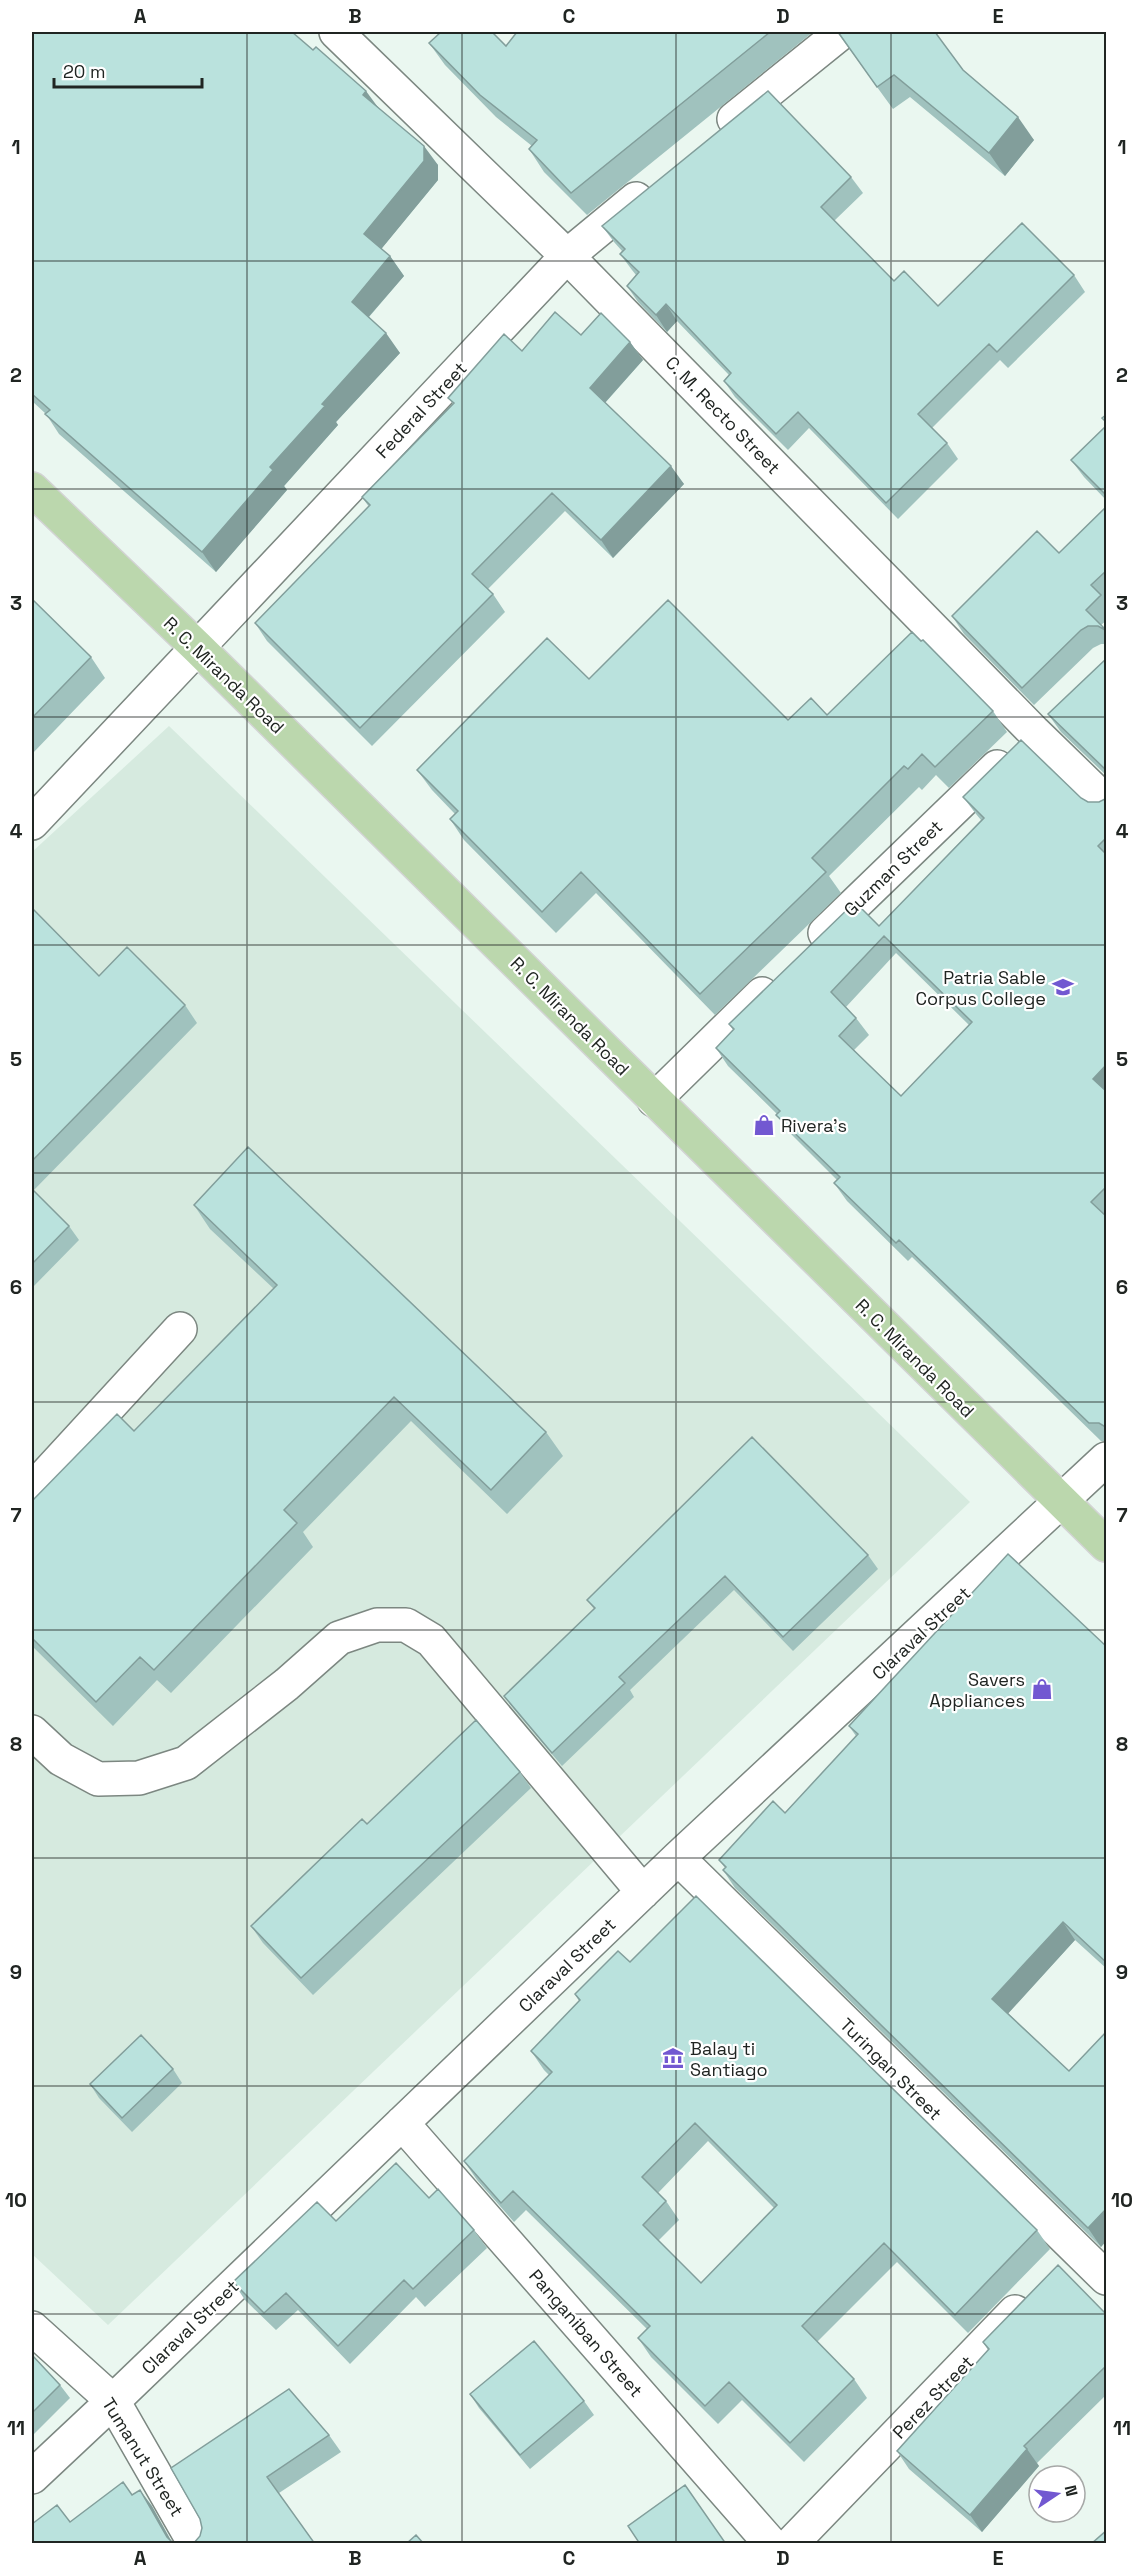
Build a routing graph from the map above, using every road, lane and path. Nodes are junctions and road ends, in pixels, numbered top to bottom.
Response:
1 (336, 32) edge
2 (842, 32) edge
3 (714, 136) edge
4 (659, 181) edge
5 (567, 256) junction
6 (32, 489) edge
7 (197, 647) junction
8 (1058, 708) edge
9 (1034, 732) junction
10 (1107, 802) edge
11 (32, 823) edge
12 (806, 952) edge
13 (780, 977) edge
14 (654, 1100) junction
15 (180, 1329) dead end
16 (1107, 1459) edge
17 (32, 1490) edge
18 (1061, 1503) junction
19 (1107, 1545) edge
20 (32, 1732) edge
21 (678, 1858) junction
22 (643, 1892) junction
23 (402, 2123) junction
24 (1107, 2278) edge
25 (1035, 2292) edge
26 (32, 2328) edge
27 (113, 2401) junction
28 (32, 2477) edge
29 (195, 2544) edge
30 (771, 2544) edge
31 (790, 2544) edge

1 - 5 street, C. M. Recto Street
2 - 3 street
4 - 5 street, Federal Street
5 - 7 street, Federal Street
5 - 9 street, C. M. Recto Street
6 - 7 main road, R. C. Miranda Road
7 - 11 street, Federal Street
7 - 14 main road, R. C. Miranda Road
8 - 9 street, Guzman Street
9 - 10 street, C. M. Recto Street
9 - 12 street, Guzman Street
13 - 14 street
14 - 18 main road, R. C. Miranda Road
15 - 17 street
16 - 18 street, Claraval Street
18 - 19 main road, R. C. Miranda Road
18 - 21 street, Claraval Street
20 - 22 street
21 - 22 street, Claraval Street
21 - 24 street, Turingan Street
22 - 23 street, Claraval Street
23 - 27 street, Claraval Street
23 - 30 street, Panganiban Street
25 - 31 street, Perez Street
26 - 27 street, Tumanut Street
27 - 28 street, Claraval Street
27 - 29 street, Tumanut Street

